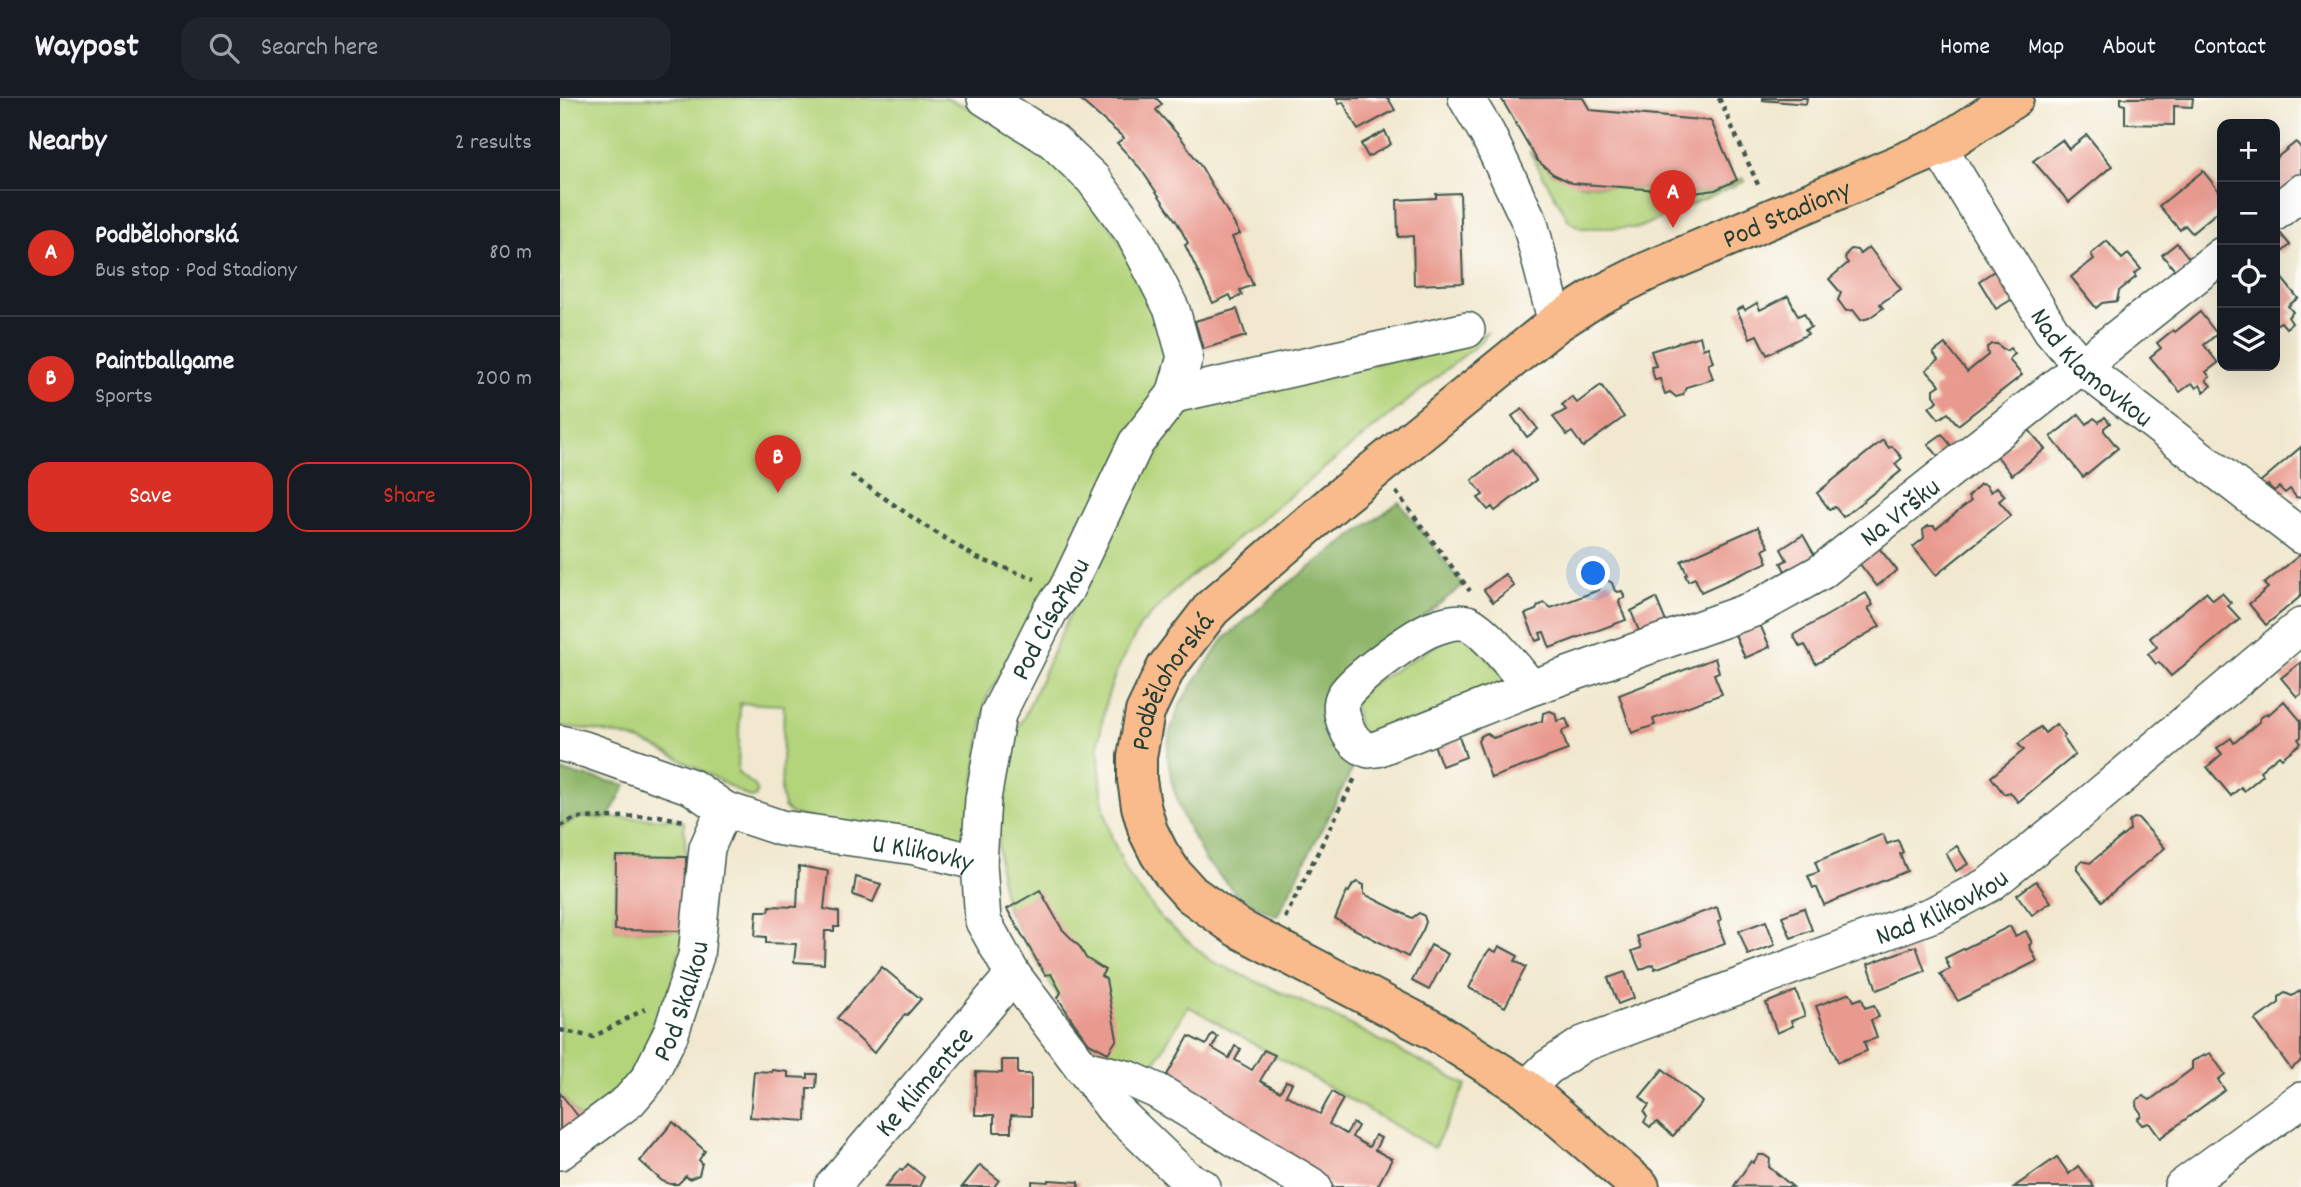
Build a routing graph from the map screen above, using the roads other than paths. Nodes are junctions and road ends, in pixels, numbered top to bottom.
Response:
1 (985, 98) edge
2 (1466, 98) edge
3 (2014, 98) edge
4 (1939, 147) junction
5 (2301, 192) edge
6 (2280, 209) edge
7 (2217, 259) edge
8 (1556, 323) junction
9 (1467, 330) dead end
10 (2082, 367) junction
11 (1174, 395) junction
12 (2301, 536) edge
13 (2301, 626) edge
14 (1531, 688) junction
15 (560, 743) edge
16 (720, 818) junction
17 (979, 863) junction
18 (1013, 975) junction
19 (1083, 1068) junction
20 (1526, 1089) junction
21 (2301, 1100) edge
22 (560, 1152) edge
23 (1190, 1184) edge
24 (832, 1187) edge
25 (1314, 1187) edge
26 (1640, 1187) edge
27 (2182, 1187) edge

1 - 11 street, Pod Císařkou
2 - 8 street
3 - 4 main road, Pod Stadiony
4 - 8 main road, Pod Stadiony
4 - 10 street, Nad Klamovkou
5 - 6 street
7 - 10 street, Na Vršku
8 - 20 main road, Podbělohorská
9 - 11 street
10 - 12 street, Nad Klamovkou
10 - 14 street, Na Vršku
11 - 17 street, Pod Císařkou
13 - 20 street, Nad Klikovkou
14 - 14 street, Na Vršku
15 - 16 street, U Klikovky
16 - 17 street, U Klikovky
16 - 22 street, Pod Skalkou
17 - 18 street, U Klikovky
18 - 19 street, U Klikovky
18 - 24 street, Ke Klimentce
19 - 23 street, U Klikovky
19 - 25 street
20 - 26 main road, Podbělohorská
21 - 27 street

